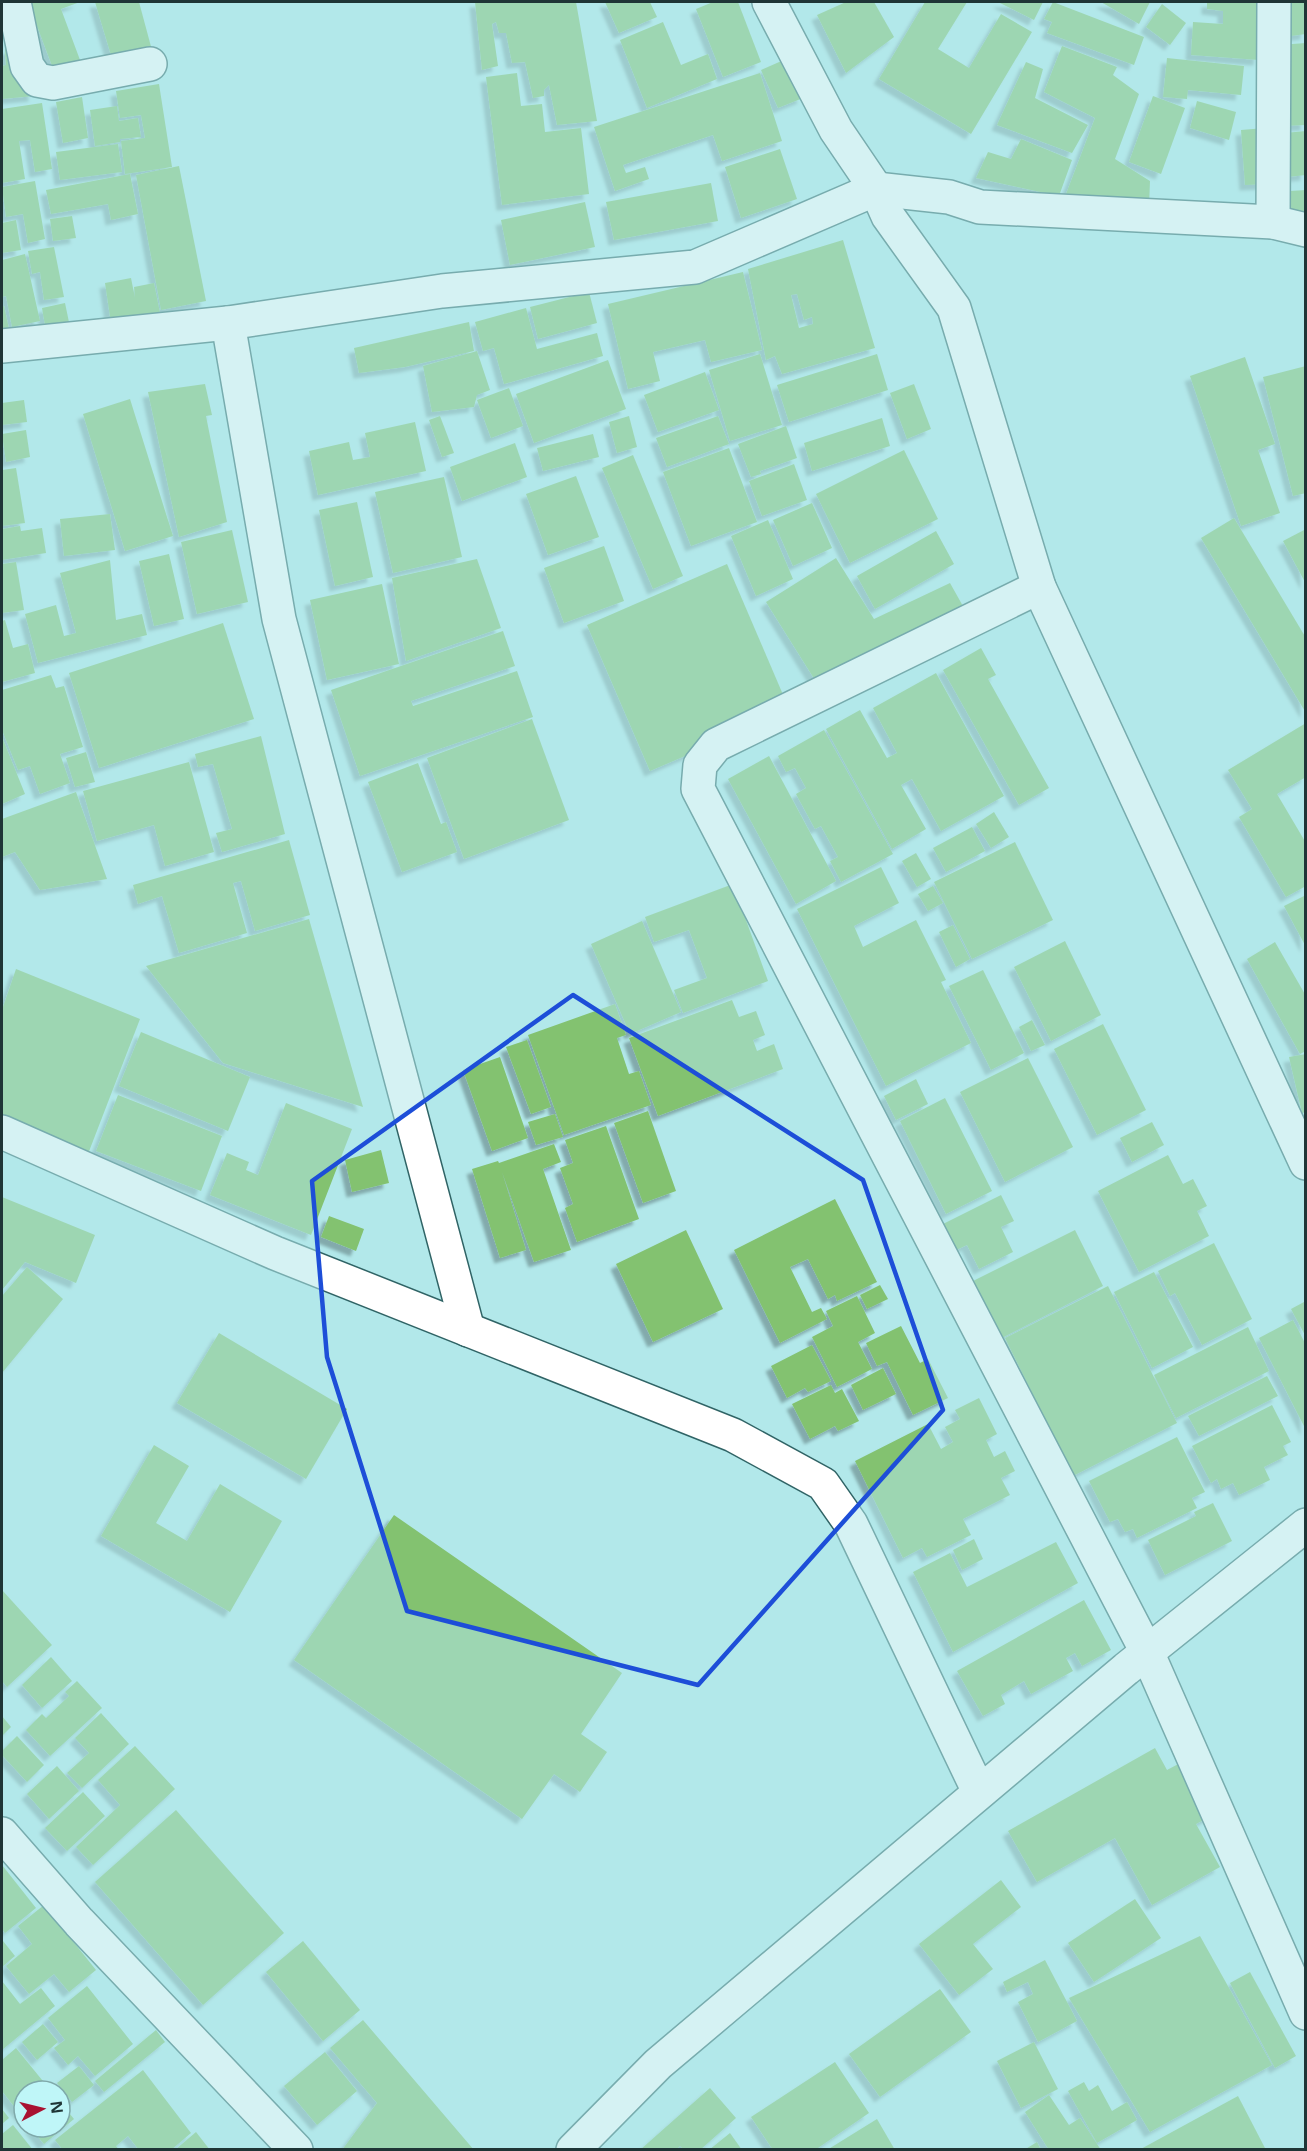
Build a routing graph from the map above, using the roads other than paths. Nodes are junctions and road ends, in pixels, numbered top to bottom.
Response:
1 (14, 2) edge
2 (769, 2) edge
3 (1274, 2) edge
4 (150, 64) dead end
5 (876, 189) junction
6 (1273, 222) junction
7 (1305, 230) edge
8 (228, 323) junction
9 (2, 346) edge
10 (1039, 587) junction
11 (2, 1132) edge
12 (1305, 1163) edge
13 (468, 1330) junction
14 (1305, 1525) edge
15 (1147, 1652) junction
16 (979, 1792) junction
17 (2, 1834) edge
18 (1305, 2013) edge
19 (296, 2150) edge
20 (573, 2150) edge

1 - 4 street
2 - 5 street
3 - 6 street
5 - 6 street
5 - 8 street
5 - 10 street
6 - 7 street
8 - 9 street
8 - 13 street
10 - 12 street
10 - 15 street
11 - 13 street
13 - 16 street
14 - 15 street
15 - 16 street
15 - 18 street
16 - 20 street
17 - 19 street

